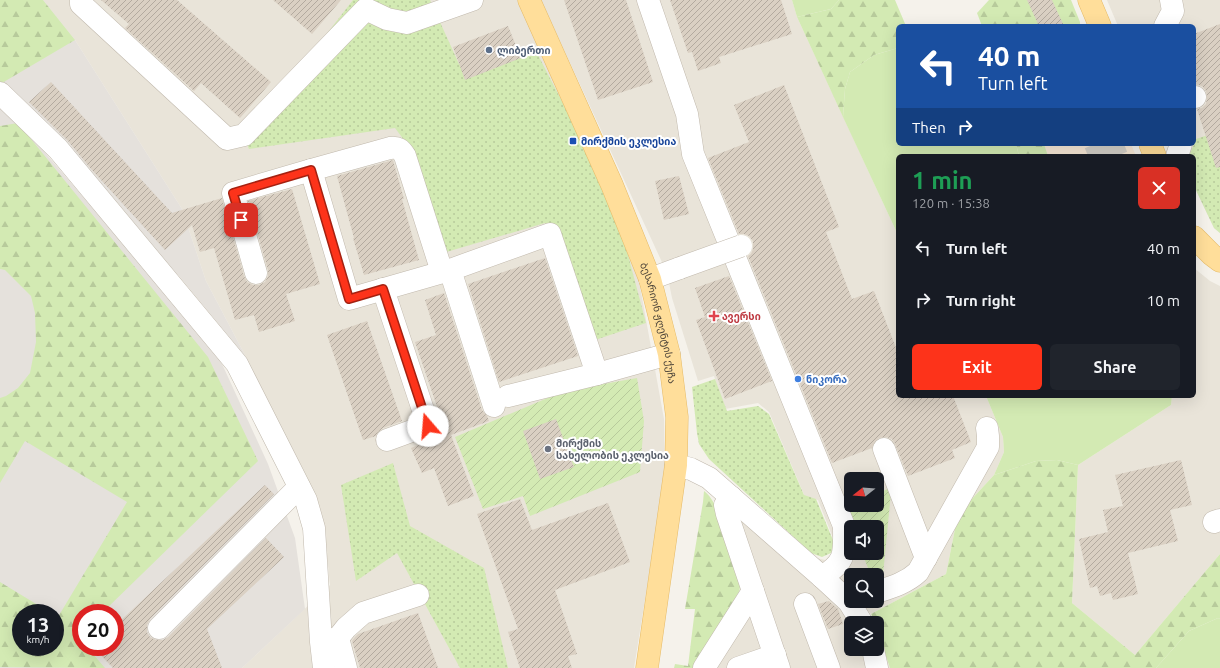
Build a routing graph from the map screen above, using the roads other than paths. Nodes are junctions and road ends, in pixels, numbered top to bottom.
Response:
1 (81, 0) edge
2 (472, 0) edge
3 (529, 0) edge
4 (648, 0) edge
5 (1089, 0) edge
6 (1171, 0) edge
7 (361, 4) edge
8 (1099, 24) edge
9 (1167, 24) edge
10 (0, 93) edge
11 (311, 170) junction
12 (1196, 239) edge
13 (741, 246) dead end
14 (1220, 261) edge
15 (446, 271) junction
16 (256, 273) dead end
17 (650, 279) junction
18 (383, 289) junction
19 (669, 354) junction
20 (597, 374) junction
21 (987, 428) dead end
22 (387, 440) dead end
23 (884, 449) dead end
24 (676, 465) junction
25 (299, 487) junction
26 (731, 497) junction
27 (926, 558) junction
28 (822, 577) junction
29 (884, 590) edge
30 (753, 591) junction
31 (418, 595) dead end
32 (844, 596) edge
33 (805, 604) dead end
34 (158, 628) dead end
35 (329, 640) junction
36 (874, 656) edge
37 (777, 662) edge
38 (324, 668) edge
39 (346, 668) edge
40 (647, 668) edge
41 (704, 668) edge
42 (738, 668) edge
43 (829, 668) edge
44 (877, 668) edge

1 - 7 street
2 - 7 street
3 - 17 main road, ბესარიონ ჟღენტის ქუჩა
4 - 28 street
5 - 8 main road
6 - 9 street
10 - 25 street
11 - 15 street
11 - 16 street
11 - 18 street
12 - 14 main road
13 - 17 street, bridge
15 - 18 street
15 - 20 street
15 - 20 street
17 - 19 main road, ბესარიონ ჟღენტის ქუჩა
18 - 22 street
19 - 20 street
19 - 24 main road, ბესარიონ ჟღენტის ქუჩა
21 - 27 street
23 - 27 street
24 - 26 street
24 - 40 main road, ბესარიონ ჟღენტის ქუჩა
25 - 34 street
25 - 35 street
26 - 28 street
26 - 30 street
27 - 29 street
28 - 32 street
30 - 37 street
30 - 41 street
31 - 35 street
33 - 43 street
35 - 38 street
35 - 39 street
36 - 44 street
37 - 42 street

